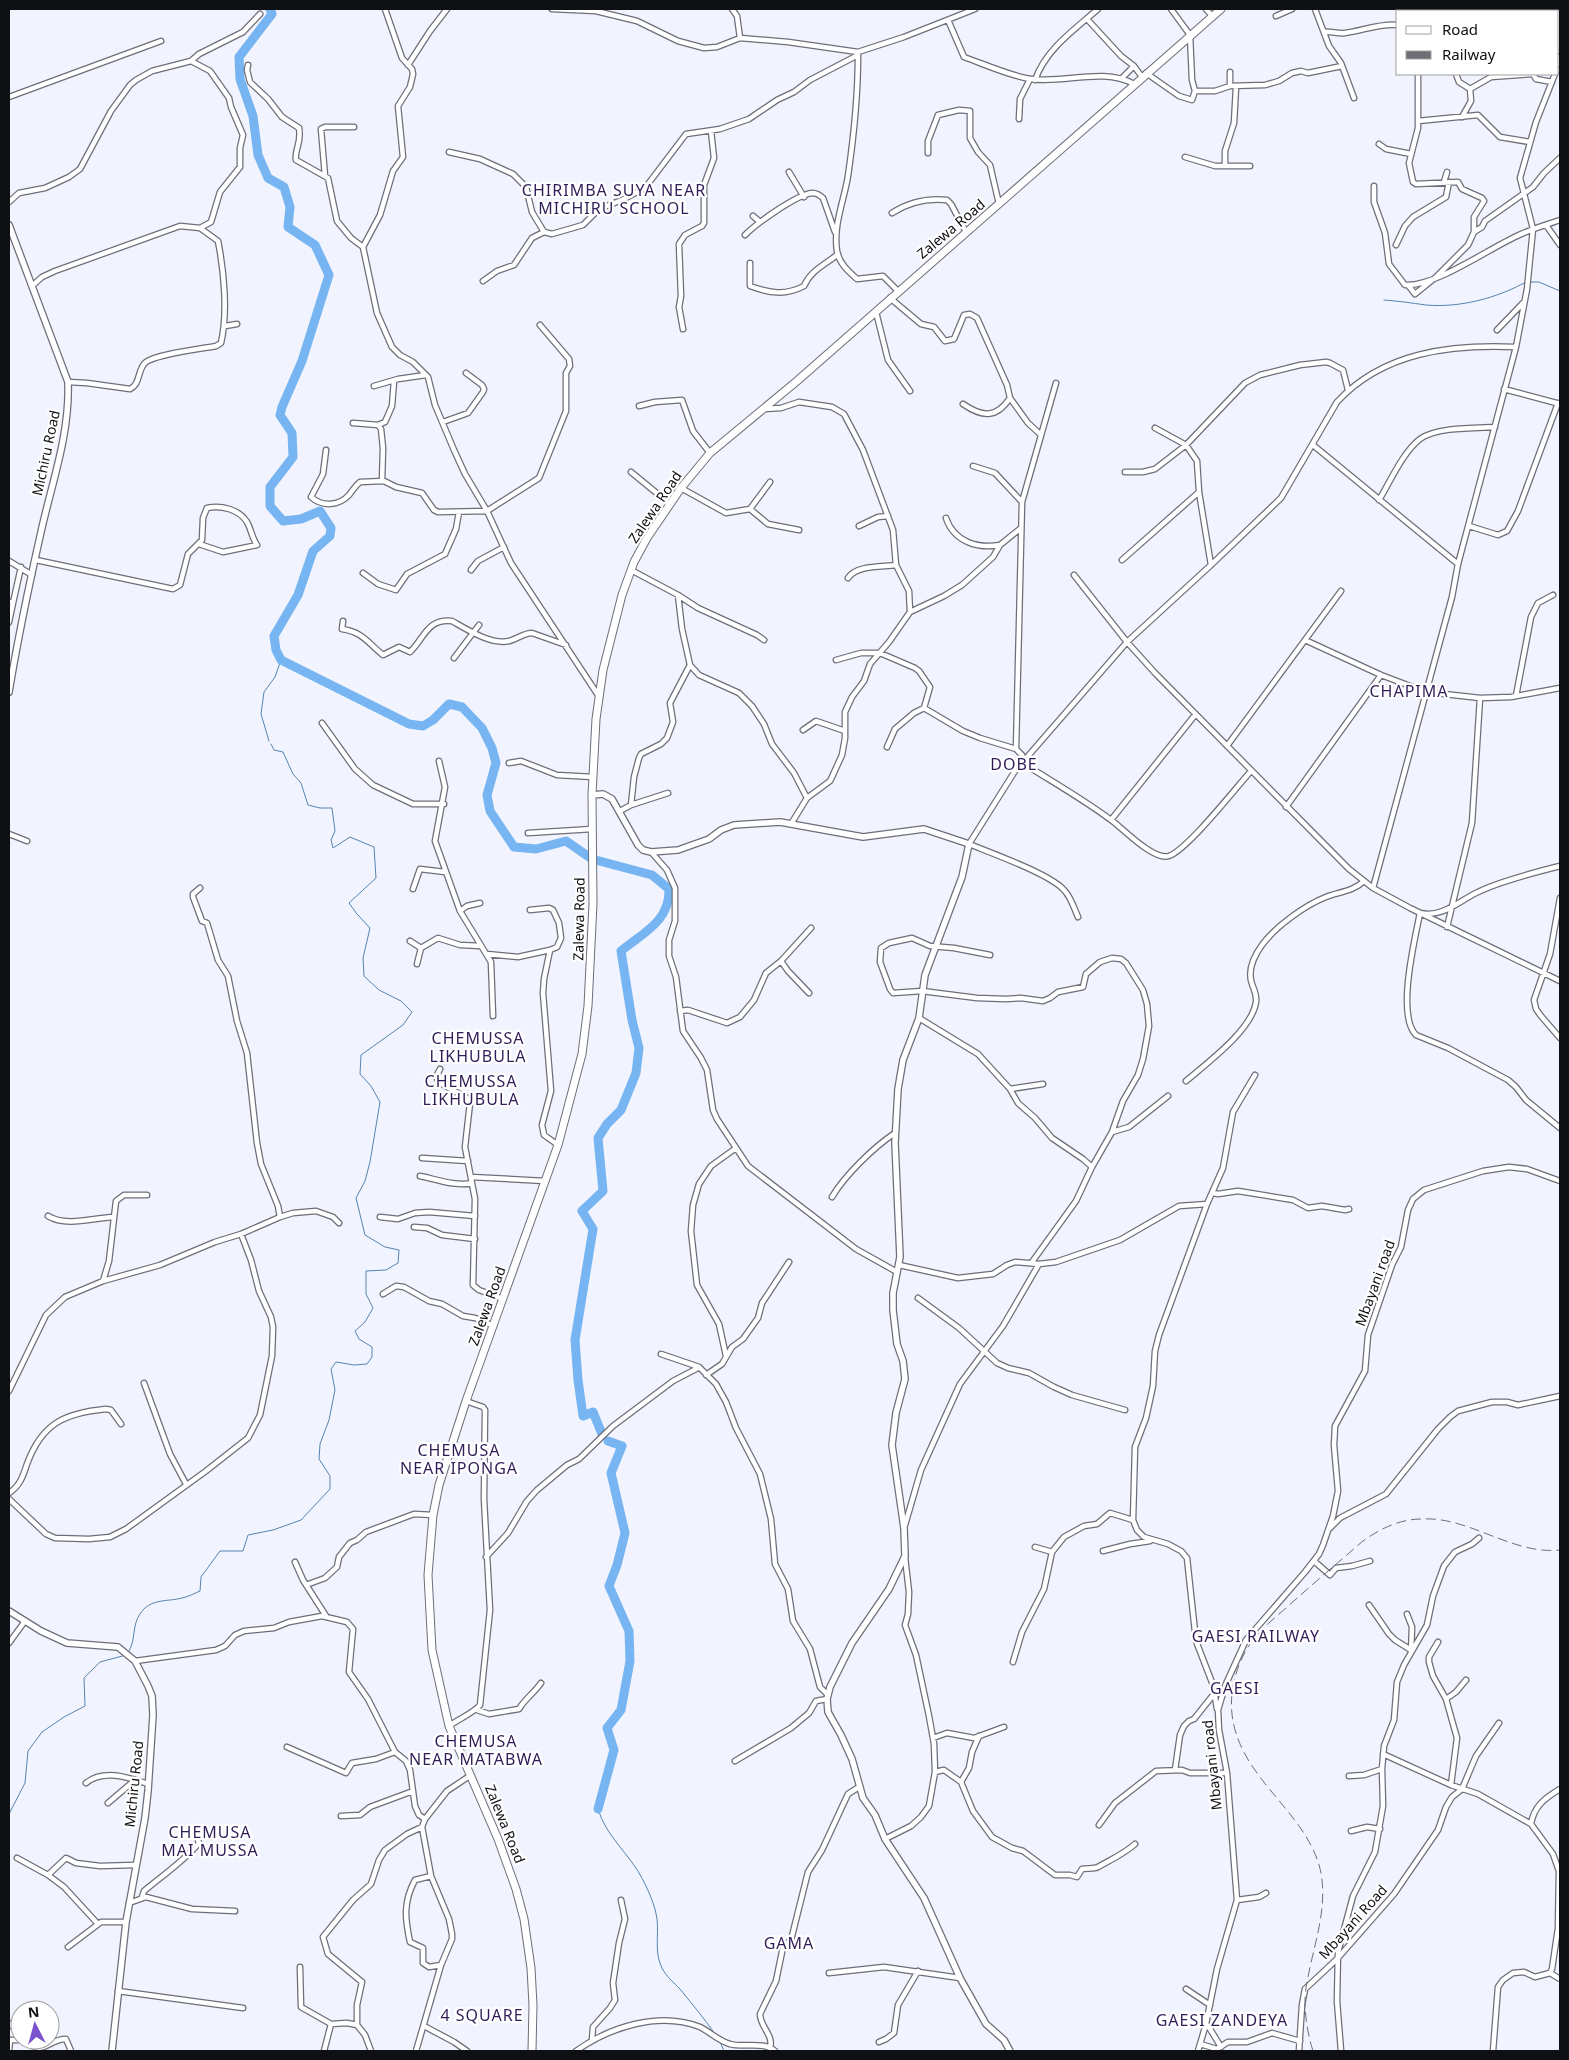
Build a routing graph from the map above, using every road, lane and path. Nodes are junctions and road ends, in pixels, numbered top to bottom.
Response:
1 (385, 9) edge
2 (448, 9) edge
3 (552, 9) edge
4 (732, 9) edge
5 (975, 9) edge
6 (1098, 9) edge
7 (1172, 9) edge
8 (1206, 9) edge
9 (1221, 9) edge
10 (1292, 9) edge
11 (1315, 9) edge
12 (566, 10) edge
13 (260, 14) dead end
14 (1212, 16) junction
15 (1276, 16) dead end
16 (1086, 19) junction
17 (948, 20) junction
18 (1396, 25) edge
19 (1324, 32) junction
20 (1190, 35) junction
21 (740, 38) junction
22 (161, 41) dead end
23 (858, 54) junction
24 (192, 61) junction
25 (248, 65) dead end
26 (408, 65) junction
27 (1134, 66) junction
28 (1342, 66) junction
29 (1230, 72) dead end
30 (1144, 75) junction
31 (1418, 75) edge
32 (1456, 75) edge
33 (1519, 75) edge
34 (1534, 75) edge
35 (1122, 78) junction
36 (1553, 78) edge
37 (1032, 79) junction
38 (1560, 80) edge
39 (1134, 84) junction
40 (1230, 86) junction
41 (1236, 87) junction
42 (1470, 89) junction
43 (1195, 91) junction
44 (9, 96) edge
45 (1354, 98) dead end
46 (1462, 117) junction
47 (1019, 118) dead end
48 (1418, 122) junction
49 (354, 128) dead end
50 (711, 131) junction
51 (1530, 142) junction
52 (1379, 144) dead end
53 (449, 152) dead end
54 (928, 153) dead end
55 (1411, 154) junction
56 (1185, 157) dead end
57 (1560, 158) edge
58 (1225, 166) junction
59 (1250, 166) dead end
60 (789, 172) dead end
61 (1448, 172) dead end
62 (325, 176) junction
63 (1447, 182) junction
64 (1374, 186) dead end
65 (1523, 194) junction
66 (804, 196) junction
67 (9, 202) edge
68 (999, 204) junction
69 (892, 213) dead end
70 (753, 216) dead end
71 (1560, 220) edge
72 (760, 222) junction
73 (9, 225) edge
74 (1546, 225) junction
75 (200, 228) junction
76 (1533, 229) junction
77 (544, 232) junction
78 (966, 232) junction
79 (1474, 232) junction
80 (836, 234) junction
81 (745, 235) dead end
82 (1396, 245) dead end
83 (1560, 245) edge
84 (363, 247) junction
85 (838, 254) junction
86 (750, 263) dead end
87 (1436, 277) junction
88 (483, 281) dead end
89 (1408, 285) junction
90 (32, 286) junction
91 (898, 292) junction
92 (890, 298) junction
93 (1524, 302) junction
94 (876, 310) junction
95 (237, 324) dead end
96 (540, 325) dead end
97 (225, 326) junction
98 (683, 329) dead end
99 (1497, 330) dead end
100 (1516, 347) junction
101 (466, 373) dead end
102 (426, 375) junction
103 (394, 381) junction
104 (68, 382) junction
105 (1056, 382) dead end
106 (374, 386) dead end
107 (1504, 389) junction
108 (1348, 390) junction
109 (910, 391) dead end
110 (1010, 398) junction
111 (963, 404) dead end
112 (1559, 404) edge
113 (639, 406) dead end
114 (763, 409) junction
115 (443, 422) junction
116 (353, 423) dead end
117 (378, 426) junction
118 (1495, 427) junction
119 (1155, 428) dead end
120 (1040, 434) junction
121 (1186, 445) junction
122 (1313, 445) junction
123 (326, 450) dead end
124 (710, 453) junction
125 (973, 466) dead end
126 (631, 472) dead end
127 (1125, 472) dead end
128 (382, 481) junction
129 (770, 482) dead end
130 (681, 488) junction
131 (1199, 492) junction
132 (1379, 500) junction
133 (1022, 502) junction
134 (670, 504) junction
135 (750, 509) junction
136 (486, 511) junction
137 (459, 512) junction
138 (888, 516) junction
139 (946, 518) dead end
140 (859, 526) dead end
141 (1470, 526) junction
142 (1021, 528) junction
143 (799, 530) dead end
144 (199, 544) junction
145 (1000, 545) junction
146 (504, 548) junction
147 (36, 560) junction
148 (1122, 560) dead end
149 (9, 561) edge
150 (1458, 564) junction
151 (1212, 565) junction
152 (896, 566) junction
153 (21, 568) junction
154 (472, 570) dead end
155 (632, 570) junction
156 (363, 573) dead end
157 (32, 575) junction
158 (1074, 575) dead end
159 (848, 578) dead end
160 (1341, 591) dead end
161 (678, 595) junction
162 (1553, 595) dead end
163 (11, 602) edge
164 (910, 612) junction
165 (343, 621) dead end
166 (9, 622) edge
167 (479, 626) dead end
168 (474, 633) junction
169 (764, 640) dead end
170 (1306, 640) junction
171 (1127, 642) junction
172 (567, 646) junction
173 (880, 653) junction
174 (454, 658) dead end
175 (836, 660) dead end
176 (690, 665) junction
177 (1381, 675) junction
178 (1560, 688) edge
179 (9, 692) edge
180 (1426, 692) junction
181 (598, 695) junction
182 (1516, 696) junction
183 (1480, 698) junction
184 (924, 708) junction
185 (1195, 715) junction
186 (322, 723) dead end
187 (804, 730) dead end
188 (845, 731) junction
189 (1227, 746) junction
190 (887, 747) dead end
191 (1016, 749) junction
192 (439, 761) dead end
193 (1023, 761) junction
194 (510, 762) dead end
195 (1251, 771) junction
196 (593, 777) junction
197 (668, 793) dead end
198 (592, 795) junction
199 (807, 798) junction
200 (444, 804) junction
201 (630, 805) junction
202 (1286, 807) junction
203 (620, 811) junction
204 (1111, 820) junction
205 (790, 824) junction
206 (592, 830) junction
207 (528, 833) dead end
208 (9, 834) edge
209 (28, 841) dead end
210 (969, 844) junction
211 (651, 852) junction
212 (1560, 866) edge
213 (445, 872) junction
214 (1364, 881) junction
215 (200, 888) dead end
216 (1373, 888) junction
217 (413, 889) dead end
218 (1560, 898) edge
219 (480, 903) dead end
220 (1452, 907) junction
221 (530, 910) dead end
222 (460, 911) junction
223 (1420, 913) junction
224 (1078, 917) dead end
225 (1447, 927) junction
226 (811, 928) dead end
227 (410, 941) dead end
228 (481, 946) junction
229 (934, 947) junction
230 (421, 948) junction
231 (550, 950) junction
232 (487, 954) junction
233 (990, 955) dead end
234 (781, 961) junction
235 (416, 964) dead end
236 (1543, 973) junction
237 (1560, 981) edge
238 (922, 991) junction
239 (809, 993) dead end
240 (680, 1010) junction
241 (493, 1016) dead end
242 (919, 1018) junction
243 (1560, 1038) edge
244 (440, 1069) dead end
245 (1255, 1075) dead end
246 (1186, 1081) dead end
247 (1043, 1084) dead end
248 (1010, 1089) junction
249 (1168, 1096) dead end
250 (1560, 1128) edge
251 (1112, 1132) junction
252 (895, 1133) junction
253 (558, 1145) junction
254 (736, 1148) junction
255 (422, 1158) dead end
256 (468, 1161) junction
257 (1092, 1167) junction
258 (420, 1176) dead end
259 (472, 1180) junction
260 (544, 1181) junction
261 (1560, 1181) edge
262 (1212, 1192) junction
263 (146, 1195) dead end
264 (832, 1197) dead end
265 (1207, 1204) junction
266 (1349, 1209) dead end
267 (48, 1216) dead end
268 (475, 1216) junction
269 (113, 1217) junction
270 (280, 1217) junction
271 (380, 1217) dead end
272 (339, 1223) dead end
273 (414, 1227) dead end
274 (241, 1234) junction
275 (475, 1239) junction
276 (789, 1262) dead end
277 (1032, 1262) junction
278 (1039, 1264) junction
279 (898, 1268) junction
280 (102, 1281) junction
281 (383, 1294) dead end
282 (918, 1298) dead end
283 (503, 1300) junction
284 (494, 1326) junction
285 (983, 1352) junction
286 (661, 1354) dead end
287 (726, 1356) junction
288 (699, 1367) junction
289 (706, 1375) junction
290 (144, 1383) dead end
291 (9, 1391) edge
292 (1560, 1396) edge
293 (466, 1401) junction
294 (1125, 1410) dead end
295 (121, 1424) dead end
296 (186, 1484) junction
297 (9, 1493) edge
298 (9, 1499) edge
299 (433, 1515) junction
300 (1133, 1520) junction
301 (904, 1528) junction
302 (1328, 1530) junction
303 (1479, 1538) dead end
304 (1153, 1541) junction
305 (1035, 1547) dead end
306 (1052, 1552) junction
307 (1102, 1552) dead end
308 (905, 1556) junction
309 (486, 1557) junction
310 (1314, 1561) junction
311 (295, 1562) dead end
312 (1370, 1562) dead end
313 (306, 1585) junction
314 (1369, 1605) dead end
315 (9, 1611) edge
316 (1407, 1614) dead end
317 (326, 1616) junction
318 (25, 1621) junction
319 (1438, 1642) dead end
320 (9, 1643) edge
321 (1411, 1651) junction
322 (135, 1662) junction
323 (1013, 1662) dead end
324 (1466, 1680) dead end
325 (541, 1683) dead end
326 (1214, 1694) junction
327 (827, 1697) junction
328 (1446, 1699) junction
329 (477, 1710) junction
330 (1218, 1710) junction
331 (1499, 1723) dead end
332 (449, 1726) junction
333 (1004, 1727) dead end
334 (979, 1736) junction
335 (933, 1738) junction
336 (287, 1747) dead end
337 (395, 1752) junction
338 (1383, 1754) junction
339 (735, 1761) dead end
340 (1382, 1769) junction
341 (1174, 1770) junction
342 (935, 1772) junction
343 (1227, 1773) junction
344 (471, 1775) junction
345 (1348, 1776) dead end
346 (135, 1780) junction
347 (960, 1782) junction
348 (86, 1783) dead end
349 (148, 1784) junction
350 (1451, 1785) junction
351 (859, 1787) junction
352 (1462, 1789) junction
353 (1560, 1789) edge
354 (412, 1791) junction
355 (108, 1803) dead end
356 (341, 1816) dead end
357 (425, 1819) junction
358 (1530, 1824) junction
359 (1099, 1825) dead end
360 (422, 1827) junction
361 (1380, 1829) junction
362 (1351, 1831) dead end
363 (198, 1837) dead end
364 (884, 1838) junction
365 (1135, 1844) dead end
366 (17, 1858) dead end
367 (135, 1865) junction
368 (48, 1875) junction
369 (431, 1876) junction
370 (1266, 1893) dead end
371 (142, 1897) junction
372 (621, 1900) dead end
373 (1237, 1900) junction
374 (129, 1903) junction
375 (235, 1911) dead end
376 (126, 1922) junction
377 (98, 1924) junction
378 (68, 1948) dead end
379 (1337, 1959) junction
380 (441, 1964) junction
381 (300, 1968) dead end
382 (918, 1971) junction
383 (829, 1972) dead end
384 (1550, 1973) junction
385 (960, 1978) junction
386 (1560, 1979) edge
387 (1186, 1989) dead end
388 (118, 1991) junction
389 (1210, 2005) junction
390 (244, 2008) dead end
391 (331, 2024) junction
392 (1206, 2024) junction
393 (357, 2025) junction
394 (424, 2026) junction
395 (60, 2039) edge
396 (592, 2040) junction
397 (1300, 2041) junction
398 (879, 2042) dead end
399 (1200, 2044) junction
400 (1221, 2047) junction
401 (583, 2049) edge
402 (772, 2050) edge
403 (71, 2051) edge
404 (112, 2051) edge
405 (324, 2051) edge
406 (371, 2051) edge
407 (416, 2051) edge
408 (467, 2051) edge
409 (532, 2051) edge
410 (576, 2051) edge
411 (1010, 2051) edge
412 (1198, 2051) edge
413 (1299, 2051) edge
414 (1341, 2051) edge
415 (1493, 2051) edge

1 - 26 street
2 - 26 street
3 - 12 street
4 - 21 street
5 - 17 street
6 - 16 street
7 - 20 street
8 - 14 street
9 - 14 highway, Zalewa Road
10 - 15 street
11 - 19 street
12 - 21 street
13 - 24 street
14 - 20 highway, Zalewa Road
16 - 27 street
16 - 37 street
17 - 23 street
17 - 37 street
18 - 19 street
19 - 28 street
20 - 30 highway, Zalewa Road
20 - 43 street
21 - 23 street
22 - 44 street
23 - 50 street
23 - 80 street
24 - 67 street
24 - 75 street
25 - 62 street
26 - 84 street
27 - 30 street
27 - 35 street
28 - 41 street
28 - 45 street
29 - 40 street
30 - 39 highway, Zalewa Road
30 - 43 street
31 - 48 street
32 - 42 street
33 - 42 street
34 - 36 street
35 - 37 street
35 - 39 street
36 - 38 street
36 - 51 street
37 - 47 street
39 - 68 highway, Zalewa Road
40 - 41 street
40 - 43 street
41 - 58 street
42 - 46 street
46 - 48 street
46 - 51 street
48 - 55 street
49 - 62 street
50 - 77 street
50 - 98 street
51 - 65 street
52 - 55 street
53 - 77 street
54 - 68 street
55 - 63 street
56 - 58 street
57 - 65 street
58 - 59 street
60 - 66 street
61 - 63 street
62 - 84 street
63 - 79 street
63 - 82 street
64 - 89 street
65 - 76 street
65 - 79 street
66 - 72 street
66 - 80 street
68 - 78 highway, Zalewa Road
69 - 78 street
70 - 72 street
71 - 74 street
72 - 81 street
73 - 90 street, Michiru Road
74 - 76 street
74 - 83 street
75 - 90 street
75 - 97 street
76 - 87 street
76 - 93 street
77 - 88 street
78 - 91 highway, Zalewa Road
79 - 87 street
80 - 85 street
84 - 102 street
85 - 86 street
85 - 91 street
87 - 89 street
87 - 89 street
90 - 104 street, Michiru Road
91 - 92 highway, Zalewa Road
92 - 94 highway, Zalewa Road
92 - 110 street
93 - 99 street
93 - 100 street
94 - 109 street
94 - 114 highway, Zalewa Road
95 - 97 street
96 - 136 street
97 - 104 street
100 - 107 street
100 - 108 street
101 - 115 street
102 - 103 street
102 - 115 street
103 - 106 street
103 - 117 street
104 - 147 street, Michiru Road
105 - 120 street
107 - 112 street
107 - 118 street
108 - 121 street
108 - 122 street
110 - 111 street
110 - 120 street
112 - 141 street
113 - 124 street
114 - 124 highway, Zalewa Road
114 - 138 street
115 - 136 street
116 - 117 street
117 - 128 street
118 - 132 street
118 - 141 street
119 - 121 street
120 - 133 street
121 - 127 street
121 - 131 street
122 - 132 street
122 - 151 street
123 - 128 street
124 - 130 highway, Zalewa Road
125 - 133 street
126 - 134 street
128 - 137 street
129 - 135 street
130 - 134 highway, Zalewa Road
130 - 135 street
131 - 148 street
131 - 151 street
132 - 150 street
133 - 142 street
134 - 155 highway, Zalewa Road
135 - 143 street
136 - 137 street
136 - 146 street
137 - 156 street
138 - 140 street
138 - 152 street
139 - 145 street
141 - 150 street
142 - 145 street
142 - 191 street
144 - 144 street
144 - 147 street
145 - 164 street
146 - 154 street
146 - 172 street
147 - 157 street, Michiru Road
149 - 153 street
150 - 180 street
151 - 171 street
152 - 159 street
152 - 164 street
153 - 157 street
153 - 163 street
155 - 161 street
155 - 181 highway, Zalewa Road
157 - 179 street, Michiru Road
158 - 171 street
160 - 170 street
161 - 169 street
161 - 176 street
162 - 182 street
163 - 166 street
164 - 173 street
165 - 168 street
167 - 168 street
168 - 172 street
168 - 174 street
170 - 177 street
170 - 189 street
171 - 185 street
171 - 193 street
172 - 181 street
173 - 175 street
173 - 184 street
173 - 188 street
176 - 199 street
176 - 201 street
177 - 180 street
177 - 202 street
178 - 182 street
180 - 183 street
180 - 216 street
181 - 196 highway, Zalewa Road
182 - 183 street
183 - 220 street
184 - 190 street
184 - 191 street
185 - 189 street
185 - 204 street
186 - 200 street
187 - 188 street
188 - 199 street
189 - 195 street
191 - 193 street
192 - 200 street
193 - 204 street
193 - 210 street
194 - 196 street
195 - 202 street
195 - 204 street
196 - 198 highway, Zalewa Road
197 - 201 street
198 - 203 street
198 - 206 highway, Zalewa Road
199 - 205 street
200 - 213 street
201 - 203 street
202 - 214 street
203 - 211 street
205 - 210 street
205 - 211 street
206 - 207 street
206 - 253 highway, Zalewa Road
208 - 209 street
210 - 224 street
210 - 229 street
211 - 240 street
212 - 220 street
213 - 217 street
213 - 222 street
214 - 216 street
214 - 246 street
215 - 270 street
216 - 223 street
218 - 236 street
219 - 222 street
220 - 223 street
220 - 225 street
221 - 231 street
222 - 228 street
223 - 225 street
223 - 250 street
225 - 236 street
226 - 234 street
227 - 230 street
228 - 230 street
228 - 232 street
229 - 233 street
229 - 238 street
229 - 238 street
230 - 235 street
231 - 232 street
231 - 253 street
232 - 241 street
234 - 239 street
234 - 240 street
236 - 237 street
236 - 243 street
238 - 242 street
238 - 251 street
240 - 254 street
242 - 248 street
242 - 252 street
244 - 256 street
245 - 262 street
247 - 248 street
248 - 257 street
249 - 251 street
251 - 257 street
252 - 264 street
252 - 279 street
253 - 260 highway, Zalewa Road
254 - 279 street
254 - 287 street
255 - 256 street
256 - 259 street
257 - 277 street
258 - 259 street
259 - 260 street
259 - 268 street
260 - 283 highway, Zalewa Road
261 - 302 street, Mbayani road
262 - 265 street
262 - 266 street
263 - 269 street
265 - 278 street
265 - 300 street
267 - 269 street
268 - 271 street
268 - 275 street
269 - 280 street
270 - 272 street
270 - 274 street
273 - 275 street
274 - 280 street
274 - 296 street
275 - 283 street
276 - 287 street
277 - 278 street
277 - 279 street
278 - 285 street
279 - 301 street
280 - 291 street
281 - 284 street
282 - 285 street
283 - 284 highway, Zalewa Road
284 - 293 highway, Zalewa Road
285 - 294 street
285 - 301 street
286 - 288 street
287 - 289 street
288 - 289 street
288 - 309 street
289 - 327 street
290 - 296 street
292 - 302 street
293 - 299 highway, Zalewa Road
293 - 309 street
295 - 297 street
296 - 298 street
299 - 313 street
299 - 332 highway, Zalewa Road
300 - 304 street
300 - 306 street
301 - 308 street
302 - 310 street, Mbayani road
303 - 321 street
304 - 307 street
304 - 326 street
305 - 306 street
306 - 323 street
308 - 327 street
308 - 335 street
309 - 329 street
310 - 312 street
310 - 330 street, Mbayani road
311 - 313 street
313 - 317 street
314 - 321 street
315 - 318 street, Michiru Road
316 - 321 street
317 - 322 street
317 - 337 street
318 - 320 street
318 - 322 street, Michiru Road
319 - 328 street
321 - 338 street
322 - 349 street, Michiru Road
324 - 328 street
325 - 329 street
326 - 330 street
326 - 341 street
327 - 339 street
327 - 351 street
328 - 350 street
329 - 332 street
330 - 343 street, Mbayani road
331 - 352 street, Mbayani Road
332 - 344 highway, Zalewa Road
333 - 334 street
334 - 335 street
334 - 347 street
335 - 342 street
336 - 337 street
337 - 354 street
338 - 340 street
338 - 350 street
340 - 345 street
340 - 361 street
341 - 343 street
341 - 359 street
342 - 347 street
342 - 364 street
343 - 373 street, Mbayani road
344 - 357 street
344 - 409 highway, Zalewa Road
346 - 348 street
346 - 349 street
346 - 355 street
347 - 365 street
349 - 367 street, Michiru Road
350 - 352 street
351 - 364 street
351 - 402 street
352 - 358 street
352 - 379 street, Mbayani Road
353 - 358 street
354 - 356 street
354 - 357 street
357 - 360 street
358 - 384 street
360 - 369 street
360 - 393 street
361 - 362 street
361 - 379 street
363 - 371 street
364 - 385 street
366 - 368 street
367 - 368 street
367 - 374 street, Michiru Road
368 - 377 street
369 - 380 street
369 - 380 street
370 - 373 street
371 - 374 street
371 - 375 street
372 - 396 street
373 - 389 street, Mbayani road
374 - 376 street, Michiru Road
376 - 377 street
376 - 388 street, Michiru Road
377 - 378 street
379 - 397 street, Mbayani Road
379 - 414 street
380 - 394 street
381 - 391 street
382 - 383 street
382 - 385 street
382 - 398 street
384 - 386 street
384 - 415 street
385 - 411 street
387 - 389 street
388 - 390 street
388 - 404 street, Michiru Road
389 - 392 street, Mbayani road
391 - 393 street
391 - 405 street
392 - 399 street, Mbayani road
392 - 400 street
393 - 406 street
394 - 407 street
394 - 408 street
395 - 403 street
396 - 401 street
396 - 402 street
397 - 400 street
397 - 413 street, Mbayani Road
399 - 400 street
399 - 412 street, Mbayani road
401 - 410 street

